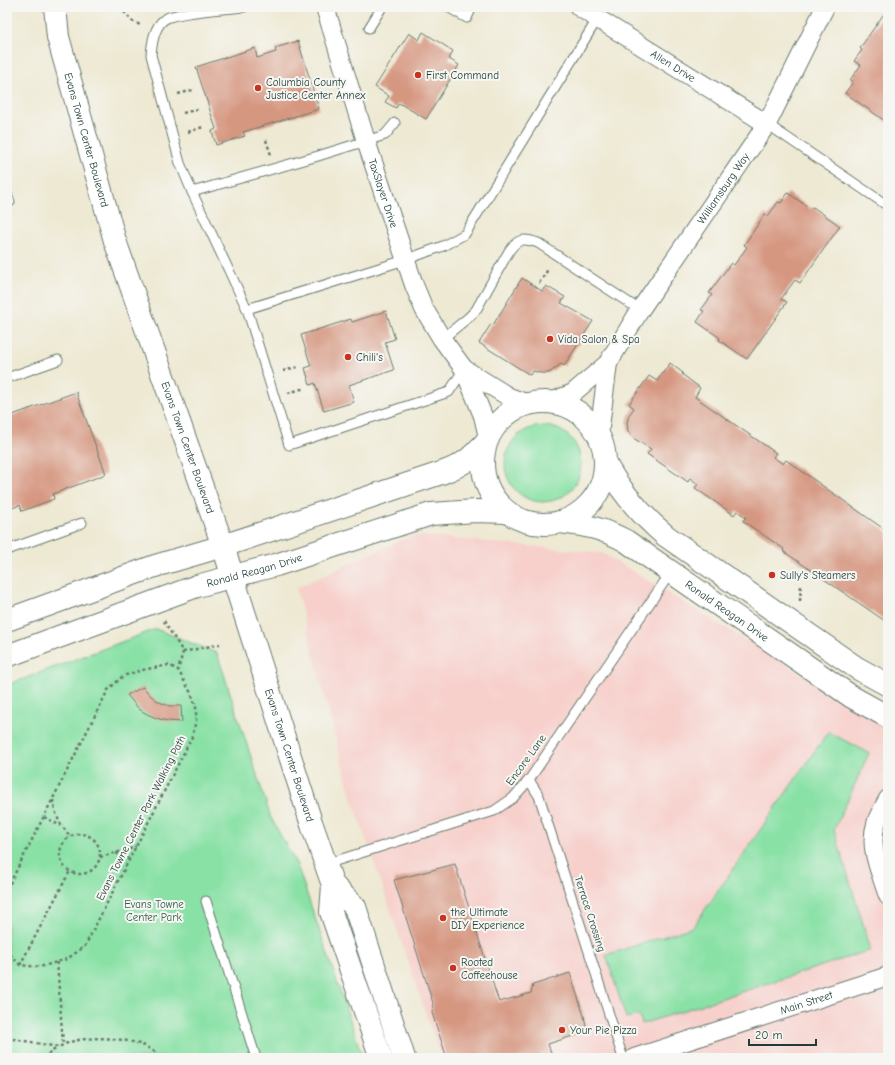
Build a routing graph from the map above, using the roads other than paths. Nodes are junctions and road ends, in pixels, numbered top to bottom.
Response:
1 (55, 7) edge
2 (244, 7) edge
3 (324, 7) edge
4 (382, 7) edge
5 (448, 7) edge
6 (472, 7) edge
7 (579, 7) edge
8 (825, 7) edge
9 (598, 18) junction
10 (369, 28) dead end
11 (395, 123) dead end
12 (767, 124) junction
13 (366, 141) junction
14 (192, 192) junction
15 (7, 194) edge
16 (7, 203) edge
17 (888, 206) edge
18 (405, 260) junction
19 (247, 309) junction
20 (640, 310) junction
21 (442, 339) junction
22 (58, 360) dead end
23 (608, 363) junction
24 (464, 369) junction
25 (7, 378) edge
26 (551, 402) junction
27 (528, 404) junction
28 (599, 435) junction
29 (487, 439) junction
30 (605, 463) junction
31 (507, 512) junction
32 (560, 522) junction
33 (82, 523) dead end
34 (223, 546) junction
35 (7, 550) edge
36 (671, 572) junction
37 (232, 576) junction
38 (7, 620) edge
39 (7, 656) edge
40 (888, 685) edge
41 (888, 717) edge
42 (529, 780) junction
43 (888, 799) edge
44 (326, 864) junction
45 (333, 885) junction
46 (888, 896) edge
47 (206, 900) dead end
48 (888, 976) edge
49 (256, 1058) edge
50 (381, 1058) edge
51 (404, 1058) edge
52 (623, 1058) edge
53 (634, 1058) edge

1 - 34 street, Evans Town Center Boulevard
2 - 14 lane
3 - 13 street, TaxSlayer Drive
4 - 10 lane
5 - 6 lane
7 - 9 street, Allen Drive
8 - 12 street, Williamsburg Way
9 - 12 street, Allen Drive
9 - 18 lane
11 - 13 lane
12 - 17 lane
12 - 20 street, Williamsburg Way
13 - 14 lane
13 - 18 street, TaxSlayer Drive
14 - 19 lane
15 - 16 lane
18 - 19 lane
18 - 21 street, TaxSlayer Drive
19 - 24 lane
20 - 21 lane
20 - 23 street, Williamsburg Way
21 - 24 street, TaxSlayer Drive
22 - 25 lane
23 - 26 street, Williamsburg Way
23 - 28 street, Williamsburg Way
24 - 27 street, TaxSlayer Drive
24 - 29 street, TaxSlayer Drive
26 - 27 street, Ronald Reagan Drive
26 - 28 street, Ronald Reagan Drive
27 - 29 street, Ronald Reagan Drive
28 - 30 street, Ronald Reagan Drive
29 - 31 street, Ronald Reagan Drive
29 - 34 street, Ronald Reagan Drive
30 - 32 street, Ronald Reagan Drive
30 - 40 street, Ronald Reagan Drive
31 - 32 street, Ronald Reagan Drive
31 - 37 street, Ronald Reagan Drive
32 - 36 street, Ronald Reagan Drive
33 - 35 lane
34 - 37 street, Evans Town Center Boulevard
34 - 38 street, Ronald Reagan Drive
36 - 41 street, Ronald Reagan Drive
36 - 42 lane, Encore Lane
37 - 39 street, Ronald Reagan Drive
37 - 44 street, Evans Town Center Boulevard
42 - 44 lane, Encore Lane
42 - 52 lane, Terrace Crossing
43 - 46 street
44 - 45 street, Evans Town Center Boulevard
45 - 50 street, Evans Town Center Boulevard
45 - 51 street, Evans Town Center Boulevard
47 - 49 lane
48 - 53 street, Main Street

